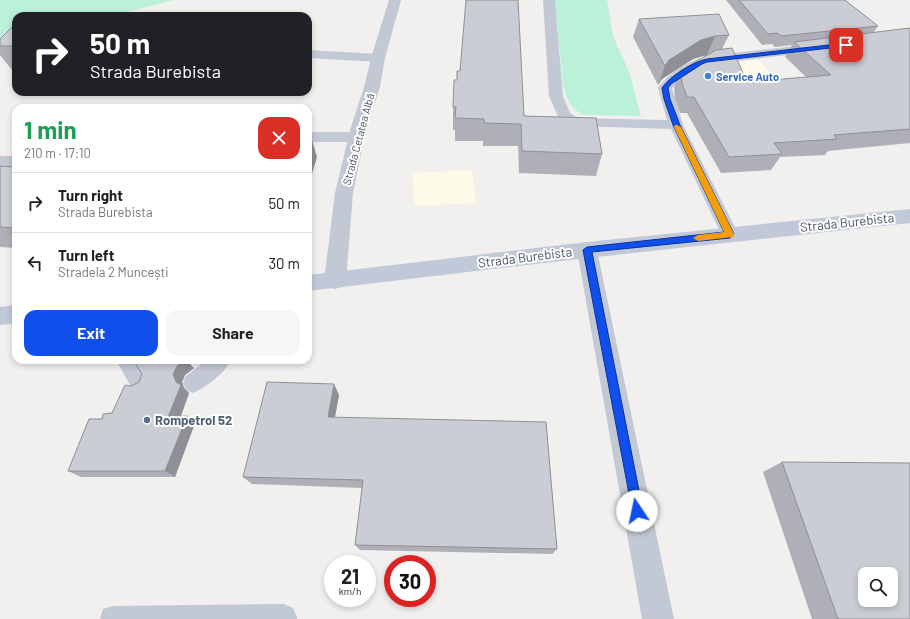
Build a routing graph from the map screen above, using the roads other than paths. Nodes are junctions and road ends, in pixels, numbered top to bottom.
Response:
1 (395, 0) edge
2 (549, 0) edge
3 (826, 47) edge
4 (312, 54) edge
5 (378, 58) junction
6 (676, 125) junction
7 (312, 137) edge
8 (356, 137) junction
9 (0, 161) edge
10 (12, 161) edge
11 (910, 216) edge
12 (730, 234) junction
13 (587, 250) junction
14 (317, 284) edge
15 (12, 314) edge
16 (0, 316) edge
17 (128, 364) edge
18 (216, 364) edge
19 (140, 383) edge
20 (193, 383) dead end
21 (284, 617) dead end
22 (113, 619) edge
23 (658, 619) edge

1 - 5 street, Strada Cetatea Albă
2 - 6 lane
3 - 6 lane
4 - 5 lane
5 - 8 street, Strada Cetatea Albă
6 - 12 lane
7 - 8 lane
8 - 14 street, Strada Cetatea Albă
9 - 10 lane
11 - 12 main road, Strada Burebista
12 - 13 main road, Strada Burebista
13 - 14 main road, Strada Burebista
13 - 23 street
15 - 16 main road
17 - 19 lane
18 - 20 lane
21 - 22 lane

